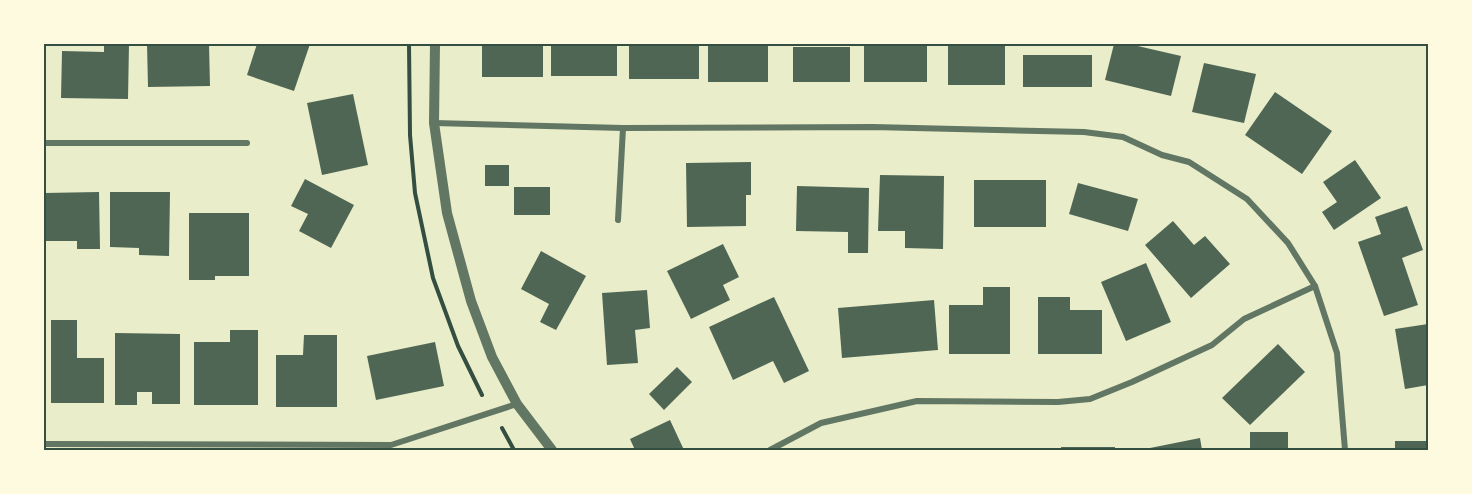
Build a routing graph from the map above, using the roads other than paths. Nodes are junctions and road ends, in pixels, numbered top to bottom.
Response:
1 (435, 44) edge
2 (434, 123) junction
3 (623, 128) junction
4 (44, 142) edge
5 (248, 143) dead end
6 (618, 220) dead end
7 (1315, 286) junction
8 (517, 404) junction
9 (44, 444) edge
10 (552, 450) edge
11 (770, 450) edge
12 (1345, 450) edge

1 - 2 street
2 - 3 street
2 - 8 street
3 - 6 street
3 - 7 street
4 - 5 street
7 - 11 street
7 - 12 street
8 - 9 street
8 - 10 street

